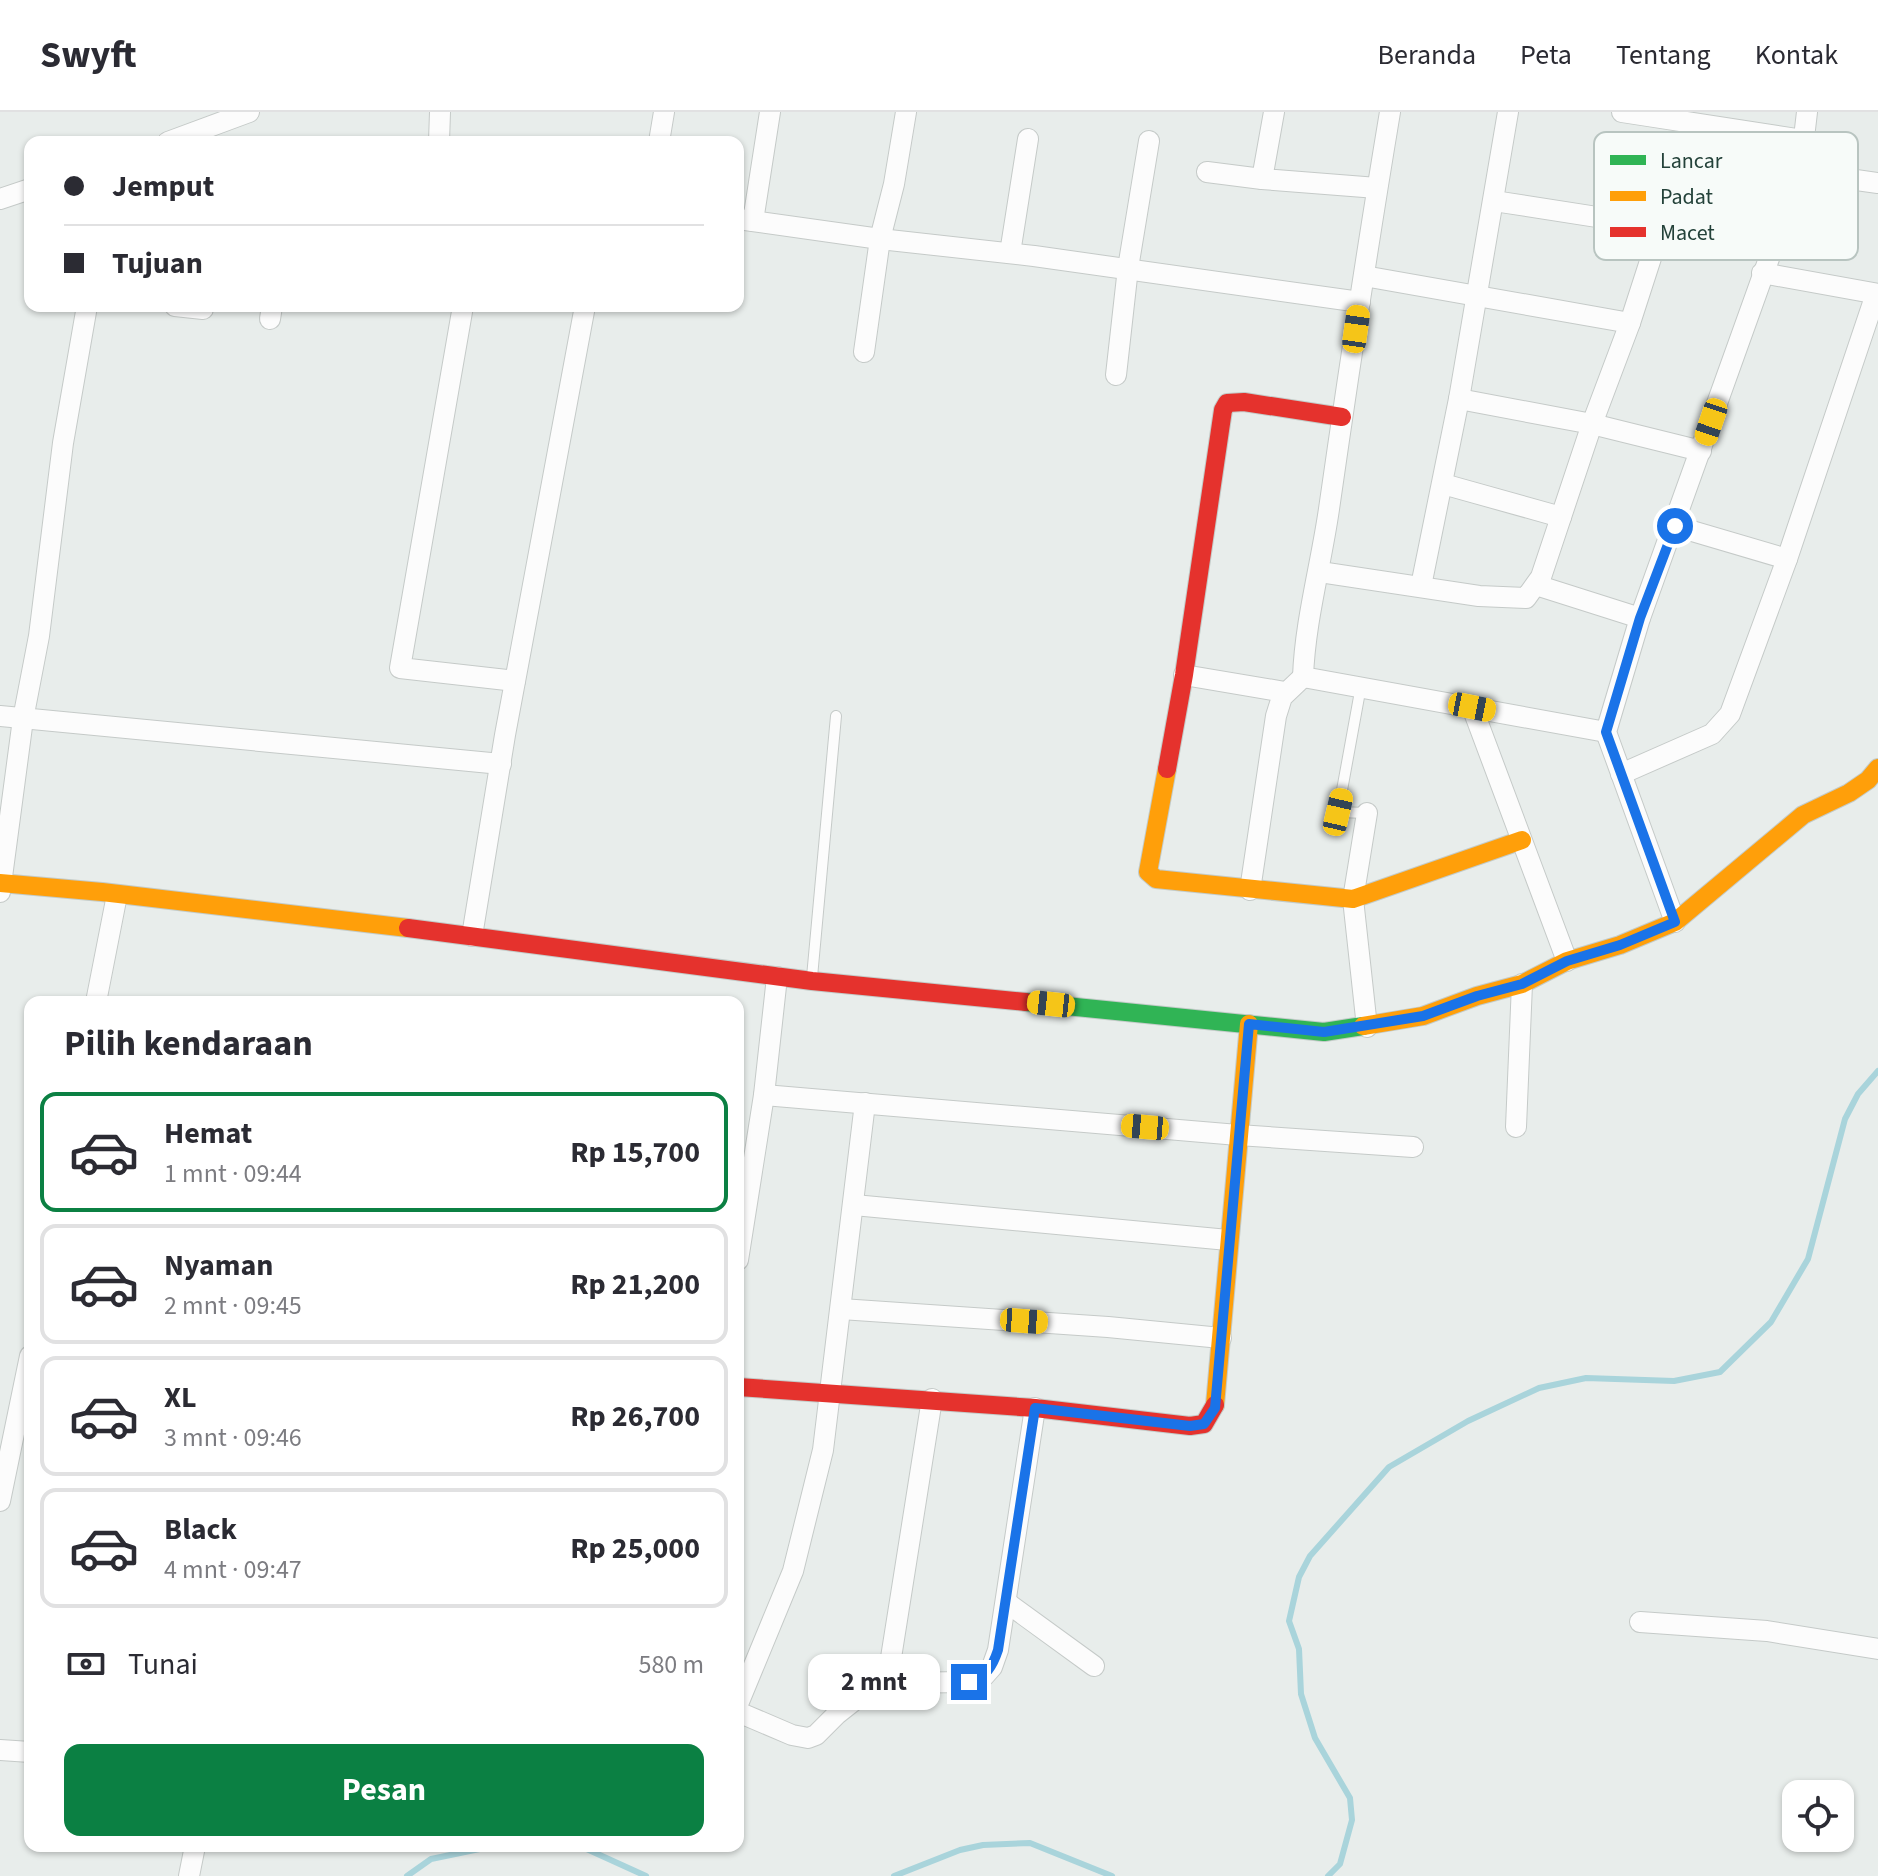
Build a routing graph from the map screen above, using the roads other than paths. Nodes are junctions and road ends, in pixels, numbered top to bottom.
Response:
1 (249, 112) edge
2 (440, 112) edge
3 (664, 112) edge
4 (770, 112) edge
5 (906, 112) edge
6 (1274, 112) edge
7 (1390, 112) edge
8 (1508, 112) edge
9 (1622, 112) edge
10 (1807, 112) edge
11 (1751, 132) edge
12 (1804, 132) edge
13 (184, 136) edge
14 (439, 136) edge
15 (660, 136) edge
16 (1028, 139) dead end
17 (1149, 141) dead end
18 (1207, 172) dead end
19 (1262, 179) junction
20 (1858, 180) edge
21 (1878, 183) edge
22 (1377, 188) junction
23 (24, 191) edge
24 (0, 199) edge
25 (1494, 201) junction
26 (1594, 217) edge
27 (746, 220) edge
28 (880, 239) junction
29 (1010, 253) junction
30 (1650, 260) edge
31 (1767, 260) edge
32 (1128, 268) junction
33 (1762, 273) junction
34 (1364, 276) junction
35 (1877, 294) edge
36 (1477, 295) junction
37 (1360, 302) junction
38 (86, 312) edge
39 (462, 312) edge
40 (584, 312) edge
41 (1630, 323) junction
42 (864, 352) dead end
43 (1116, 375) dead end
44 (1459, 399) junction
45 (1342, 417) junction
46 (1592, 424) junction
47 (1701, 451) junction
48 (1443, 484) junction
49 (1561, 517) junction
50 (1675, 526) junction
51 (1787, 559) junction
52 (1320, 572) junction
53 (1536, 585) junction
54 (1421, 586) junction
55 (1640, 618) junction
56 (1184, 675) junction
57 (1303, 677) junction
58 (515, 681) junction
59 (1361, 686) junction
60 (1285, 692) junction
61 (1472, 707) junction
62 (0, 716) edge
63 (836, 716) dead end
64 (23, 719) junction
65 (1606, 732) junction
66 (501, 764) junction
67 (1878, 768) edge
68 (1621, 774) junction
69 (1367, 813) joint
70 (1522, 840) junction
71 (0, 886) edge
72 (1250, 890) junction
73 (117, 895) junction
74 (1353, 899) junction
75 (1675, 922) junction
76 (472, 936) junction
77 (1567, 961) junction
78 (777, 977) junction
79 (812, 981) junction
80 (1522, 984) junction
81 (97, 996) edge
82 (1249, 1024) junction
83 (1367, 1027) junction
84 (764, 1095) junction
85 (865, 1103) junction
86 (1516, 1127) dead end
87 (1238, 1135) junction
88 (1413, 1147) dead end
89 (746, 1159) edge
90 (744, 1184) edge
91 (854, 1205) junction
92 (1228, 1240) junction
93 (841, 1309) junction
94 (1221, 1338) junction
95 (24, 1385) edge
96 (744, 1387) edge
97 (830, 1393) junction
98 (932, 1399) junction
99 (1035, 1408) junction
100 (0, 1501) edge
101 (1006, 1602) junction
102 (1640, 1622) dead end
103 (1878, 1649) edge
104 (1094, 1666) dead end
105 (887, 1683) junction
106 (744, 1689) edge
107 (744, 1715) edge
108 (0, 1750) edge
109 (24, 1752) edge
110 (194, 1852) edge
111 (189, 1876) edge

1 - 13 street
2 - 14 street
3 - 15 street
4 - 27 street
5 - 28 street
6 - 19 street
7 - 22 street
8 - 25 street
9 - 11 street
10 - 12 street
16 - 29 street
17 - 32 street
18 - 19 street
19 - 22 street
20 - 21 street
22 - 34 street
23 - 24 street
25 - 26 street
25 - 36 street
27 - 28 street
28 - 29 street
28 - 42 street
29 - 32 street
30 - 41 street
31 - 33 street
32 - 37 street
32 - 43 street
33 - 35 street
33 - 47 street
34 - 36 street
34 - 37 street
35 - 51 street
36 - 41 street
36 - 44 street
37 - 45 street
38 - 64 street
39 - 58 street
40 - 58 street
41 - 46 street
44 - 46 street
44 - 48 street
45 - 52 street
45 - 56 main road
46 - 47 street
46 - 49 street
47 - 50 street
48 - 49 street
48 - 54 street
49 - 53 street
50 - 51 street
50 - 55 street
51 - 68 street
52 - 54 street
52 - 57 street
53 - 54 street
53 - 55 street
55 - 65 street
56 - 60 street
56 - 72 main road
57 - 59 street
57 - 60 street
58 - 66 street
59 - 61 street
59 - 69 lane
60 - 72 street
61 - 65 street
61 - 70 street
62 - 64 street
63 - 79 lane
64 - 66 street
64 - 71 street
65 - 68 street
66 - 76 street
67 - 75 main road
68 - 75 street
69 - 74 street
70 - 74 main road
70 - 77 street
71 - 73 main road
72 - 74 main road
73 - 76 main road
73 - 81 street
74 - 83 street
75 - 77 main road
76 - 78 main road
77 - 80 main road
78 - 79 main road
78 - 84 street
79 - 82 main road
80 - 83 main road
80 - 86 street
82 - 83 main road
82 - 87 main road
84 - 85 street
84 - 89 street
85 - 87 street
85 - 91 street
87 - 88 street
87 - 92 main road
89 - 90 street
91 - 92 street
91 - 93 street
92 - 94 main road
93 - 94 street
93 - 97 street
94 - 99 main road
95 - 100 street
96 - 97 main road
97 - 98 main road
97 - 106 street
98 - 99 main road
98 - 105 street
99 - 101 street
101 - 104 street
101 - 105 street
102 - 103 street
105 - 107 street
108 - 109 street
110 - 111 street

